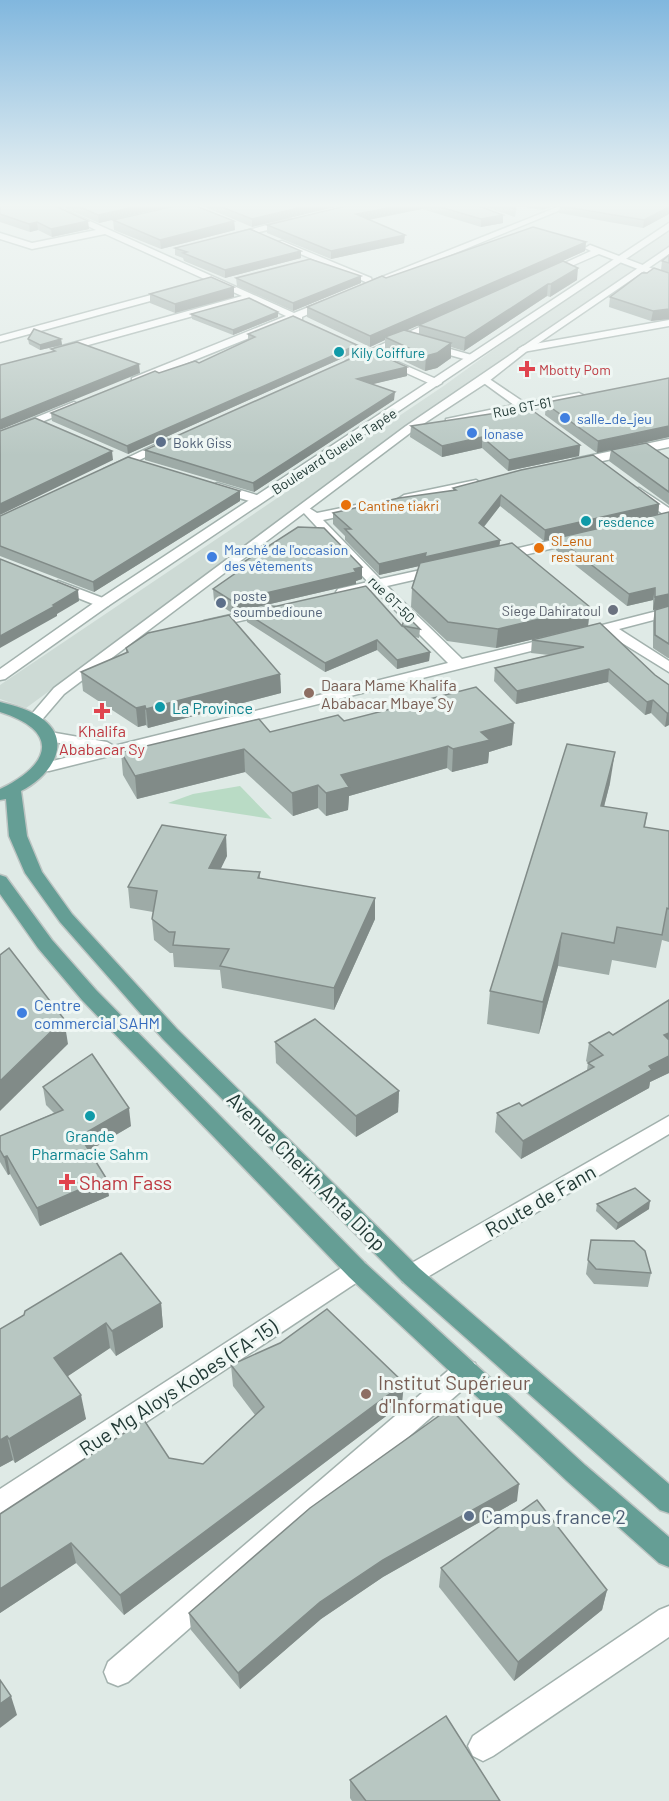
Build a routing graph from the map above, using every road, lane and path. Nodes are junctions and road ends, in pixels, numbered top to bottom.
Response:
1 (232, 288) edge
2 (575, 288) edge
3 (613, 288) edge
4 (181, 290) edge
5 (251, 297) junction
6 (334, 300) edge
7 (456, 314) edge
8 (298, 319) junction
9 (669, 323) edge
10 (402, 338) junction
11 (0, 339) edge
12 (523, 349) junction
13 (365, 350) junction
14 (46, 354) edge
15 (471, 358) junction
16 (339, 366) edge
17 (484, 380) junction
18 (437, 383) junction
19 (122, 386) edge
20 (590, 394) edge
21 (89, 399) edge
22 (522, 407) junction
23 (540, 420) edge
24 (36, 421) junction
25 (410, 428) junction
26 (56, 430) edge
27 (0, 436) edge
28 (181, 436) edge
29 (669, 443) edge
30 (576, 446) edge
31 (123, 458) junction
32 (598, 463) junction
33 (150, 466) edge
34 (559, 466) edge
35 (96, 476) edge
36 (489, 481) edge
37 (204, 483) edge
38 (631, 487) edge
39 (259, 500) junction
40 (396, 501) edge
41 (303, 506) junction
42 (372, 506) edge
43 (665, 517) edge
44 (314, 518) junction
45 (593, 535) edge
46 (487, 559) edge
47 (454, 567) edge
48 (41, 578) edge
49 (377, 584) junction
50 (330, 595) edge
51 (103, 603) junction
52 (284, 606) edge
53 (669, 612) edge
54 (191, 628) edge
55 (608, 628) junction
56 (156, 637) edge
57 (121, 645) junction
58 (458, 664) junction
59 (669, 668) edge
60 (0, 676) edge
61 (0, 707) edge
62 (34, 719) junction
63 (50, 737) junction
64 (121, 748) junction
65 (43, 768) junction
66 (6, 793) edge
67 (0, 881) edge
68 (669, 1124) edge
69 (357, 1270) junction
70 (411, 1275) junction
71 (466, 1371) junction
72 (669, 1501) edge
73 (0, 1504) edge
74 (669, 1554) edge
75 (669, 1620) edge
76 (118, 1672) dead end
77 (483, 1746) dead end

1 - 5 street
2 - 15 street, Boulevard Gueule Tapée
3 - 12 street, Boulevard Gueule Tapée
4 - 11 street
5 - 8 street
5 - 14 street
6 - 8 street
7 - 10 street
8 - 19 street
9 - 12 street
10 - 13 street
10 - 15 street
12 - 17 street, Boulevard Gueule Tapée
13 - 16 street
13 - 18 street
15 - 18 street, Boulevard Gueule Tapée
17 - 22 street
17 - 25 street, Boulevard Gueule Tapée
18 - 39 street, Boulevard Gueule Tapée
20 - 22 street, Rue GT-61
21 - 24 street
22 - 23 street
22 - 25 street, Rue GT-61
24 - 26 street
24 - 27 street
25 - 41 street, Boulevard Gueule Tapée
28 - 31 street
29 - 32 street
30 - 32 street
31 - 33 street
31 - 35 street
32 - 34 street
36 - 40 street
37 - 39 street
38 - 43 street
39 - 51 street, Boulevard Gueule Tapée
41 - 44 street, rue GT-50
41 - 57 street, Boulevard Gueule Tapée
42 - 44 street
44 - 49 street, rue GT-50
45 - 46 street
47 - 49 street
48 - 51 street
49 - 50 street
49 - 58 street, rue GT-50
51 - 60 street, Boulevard Gueule Tapée
52 - 54 street
53 - 55 street
55 - 58 street
55 - 59 street
56 - 57 street
57 - 62 street, Boulevard Gueule Tapée
58 - 64 street
61 - 62 main road
62 - 63 main road
63 - 64 street
63 - 65 main road
64 - 65 street
65 - 66 main road
66 - 70 main road, Avenue Cheikh Anta Diop
67 - 69 main road, Avenue Cheikh Anta Diop
68 - 70 street, Route de Fann
69 - 71 main road, Avenue Cheikh Anta Diop
69 - 73 street, Rue Mg Aloys Kobes (FA-15)
70 - 72 main road, Avenue Cheikh Anta Diop
71 - 74 main road, Avenue Cheikh Anta Diop
71 - 76 street
75 - 77 street

